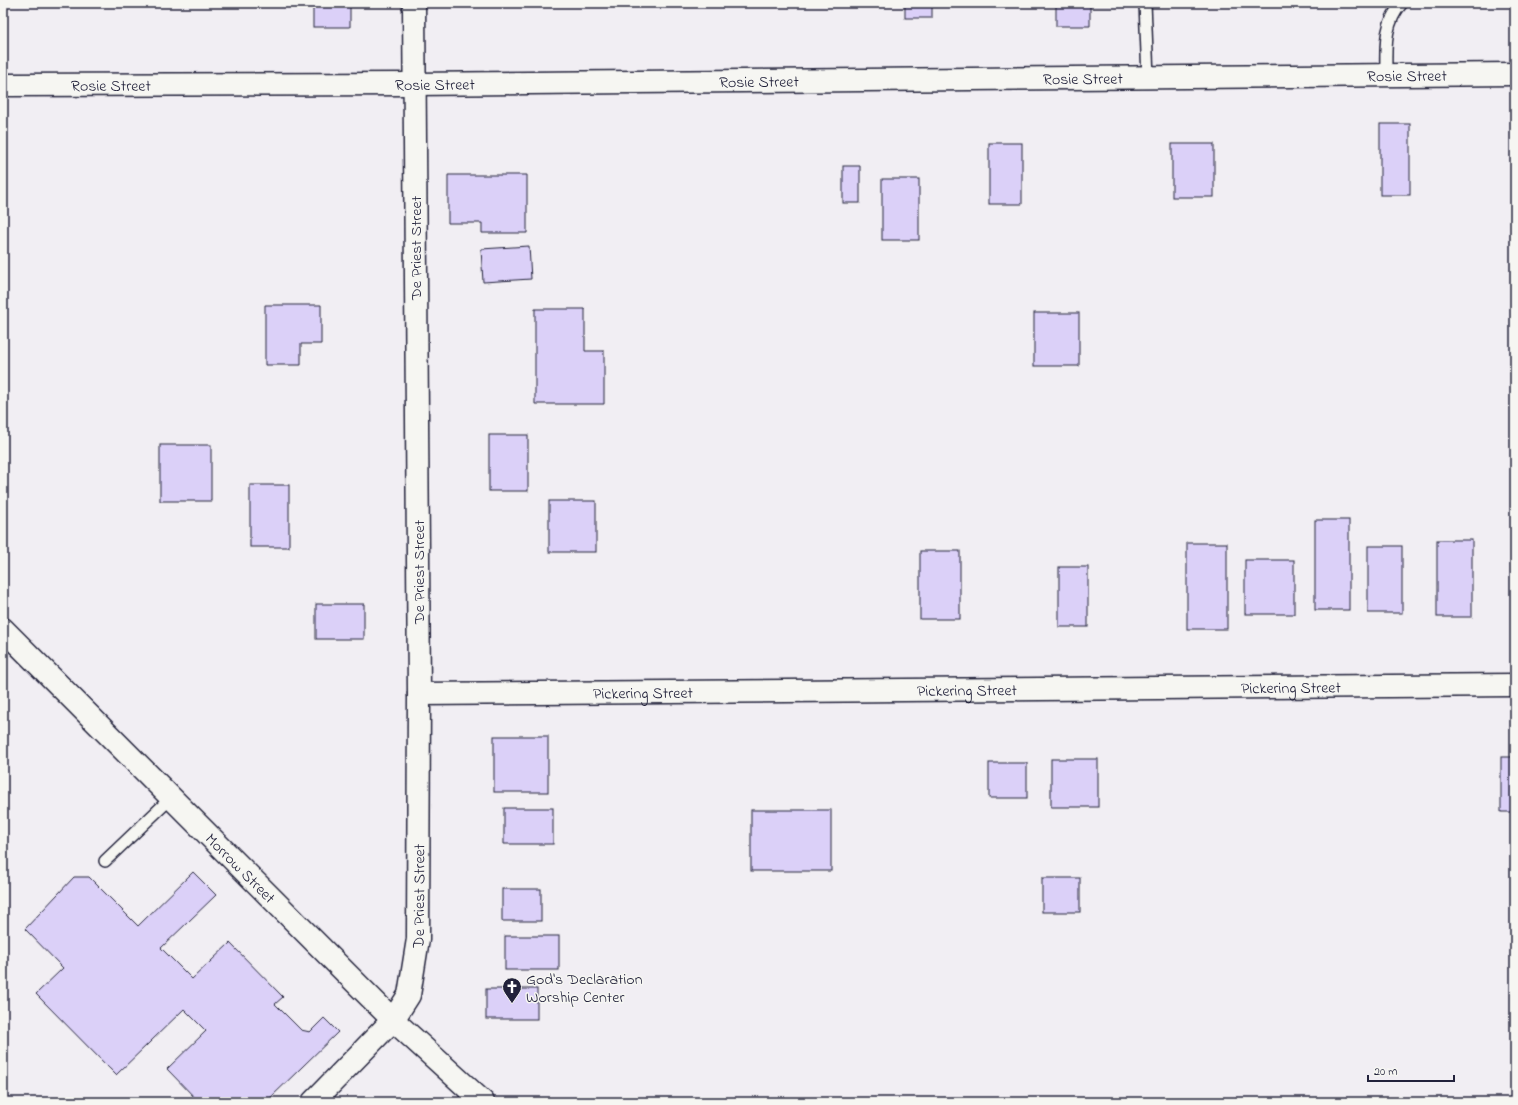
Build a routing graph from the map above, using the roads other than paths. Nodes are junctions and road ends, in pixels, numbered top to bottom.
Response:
1 (414, 3) edge
2 (1146, 3) edge
3 (1402, 3) edge
4 (1515, 74) edge
5 (1386, 76) junction
6 (1148, 78) junction
7 (414, 84) junction
8 (3, 85) edge
9 (3, 629) edge
10 (1515, 686) edge
11 (419, 694) junction
12 (171, 798) junction
13 (105, 861) dead end
14 (393, 1020) junction
15 (313, 1102) edge
16 (483, 1102) edge

1 - 7 street, De Priest Street
2 - 6 lane
3 - 5 lane
4 - 5 street, Rosie Street
5 - 6 street, Rosie Street
6 - 7 street, Rosie Street
7 - 8 street, Rosie Street
7 - 11 street, De Priest Street
9 - 12 street, Morrow Street
10 - 11 street, Pickering Street
11 - 14 street, De Priest Street
12 - 13 lane
12 - 14 street, Morrow Street
14 - 15 street, De Priest Street
14 - 16 street, Morrow Street

